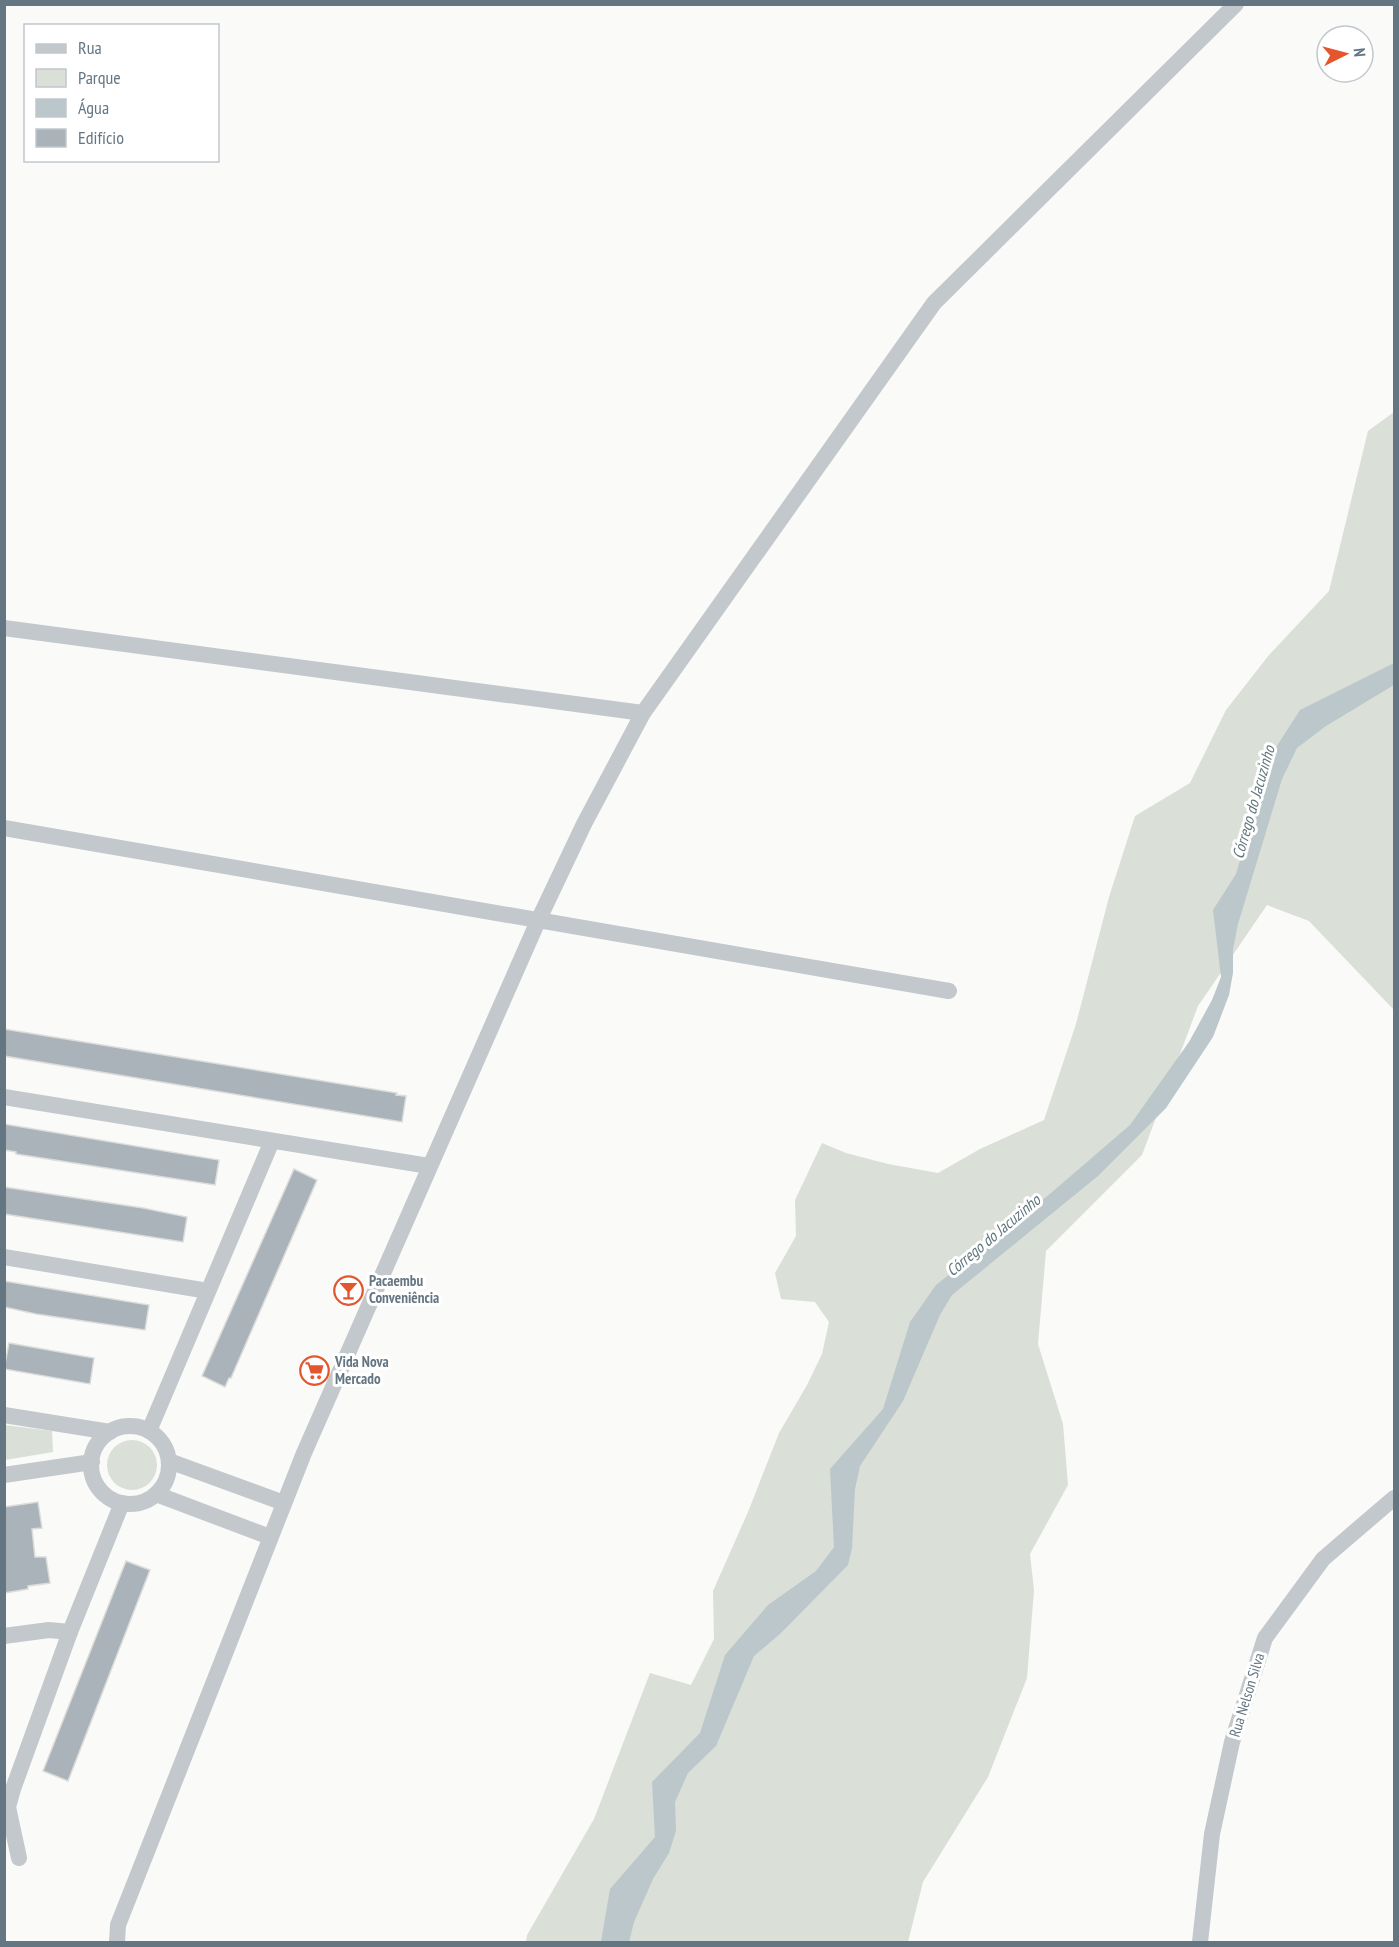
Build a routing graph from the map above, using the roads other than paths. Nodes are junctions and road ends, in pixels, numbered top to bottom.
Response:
1 (1236, 4) edge
2 (4, 628) edge
3 (643, 713) junction
4 (4, 828) edge
5 (538, 921) junction
6 (949, 991) dead end
7 (4, 1097) edge
8 (272, 1141) junction
9 (429, 1166) junction
10 (4, 1257) edge
11 (208, 1291) junction
12 (4, 1414) edge
13 (149, 1431) junction
14 (110, 1432) junction
15 (169, 1461) junction
16 (92, 1462) junction
17 (4, 1475) edge
18 (156, 1494) junction
19 (1395, 1498) edge
20 (122, 1503) junction
21 (284, 1503) junction
22 (270, 1537) junction
23 (70, 1632) junction
24 (4, 1636) edge
25 (9, 1791) edge
26 (19, 1858) dead end
27 (117, 1942) edge
28 (1200, 1942) edge

1 - 3 street
2 - 3 street
3 - 5 street
4 - 5 street
5 - 6 street
5 - 9 street
7 - 8 street
8 - 9 street
8 - 11 street
9 - 21 street
10 - 11 street
11 - 13 street
12 - 14 street
13 - 14 street
13 - 15 street
14 - 16 street
15 - 18 street
15 - 21 street
16 - 17 street
16 - 20 street
18 - 20 street
18 - 22 street
19 - 28 street, Rua Nelson Silva
20 - 23 street
21 - 22 street
22 - 27 street
23 - 24 street
23 - 25 street
25 - 26 street

